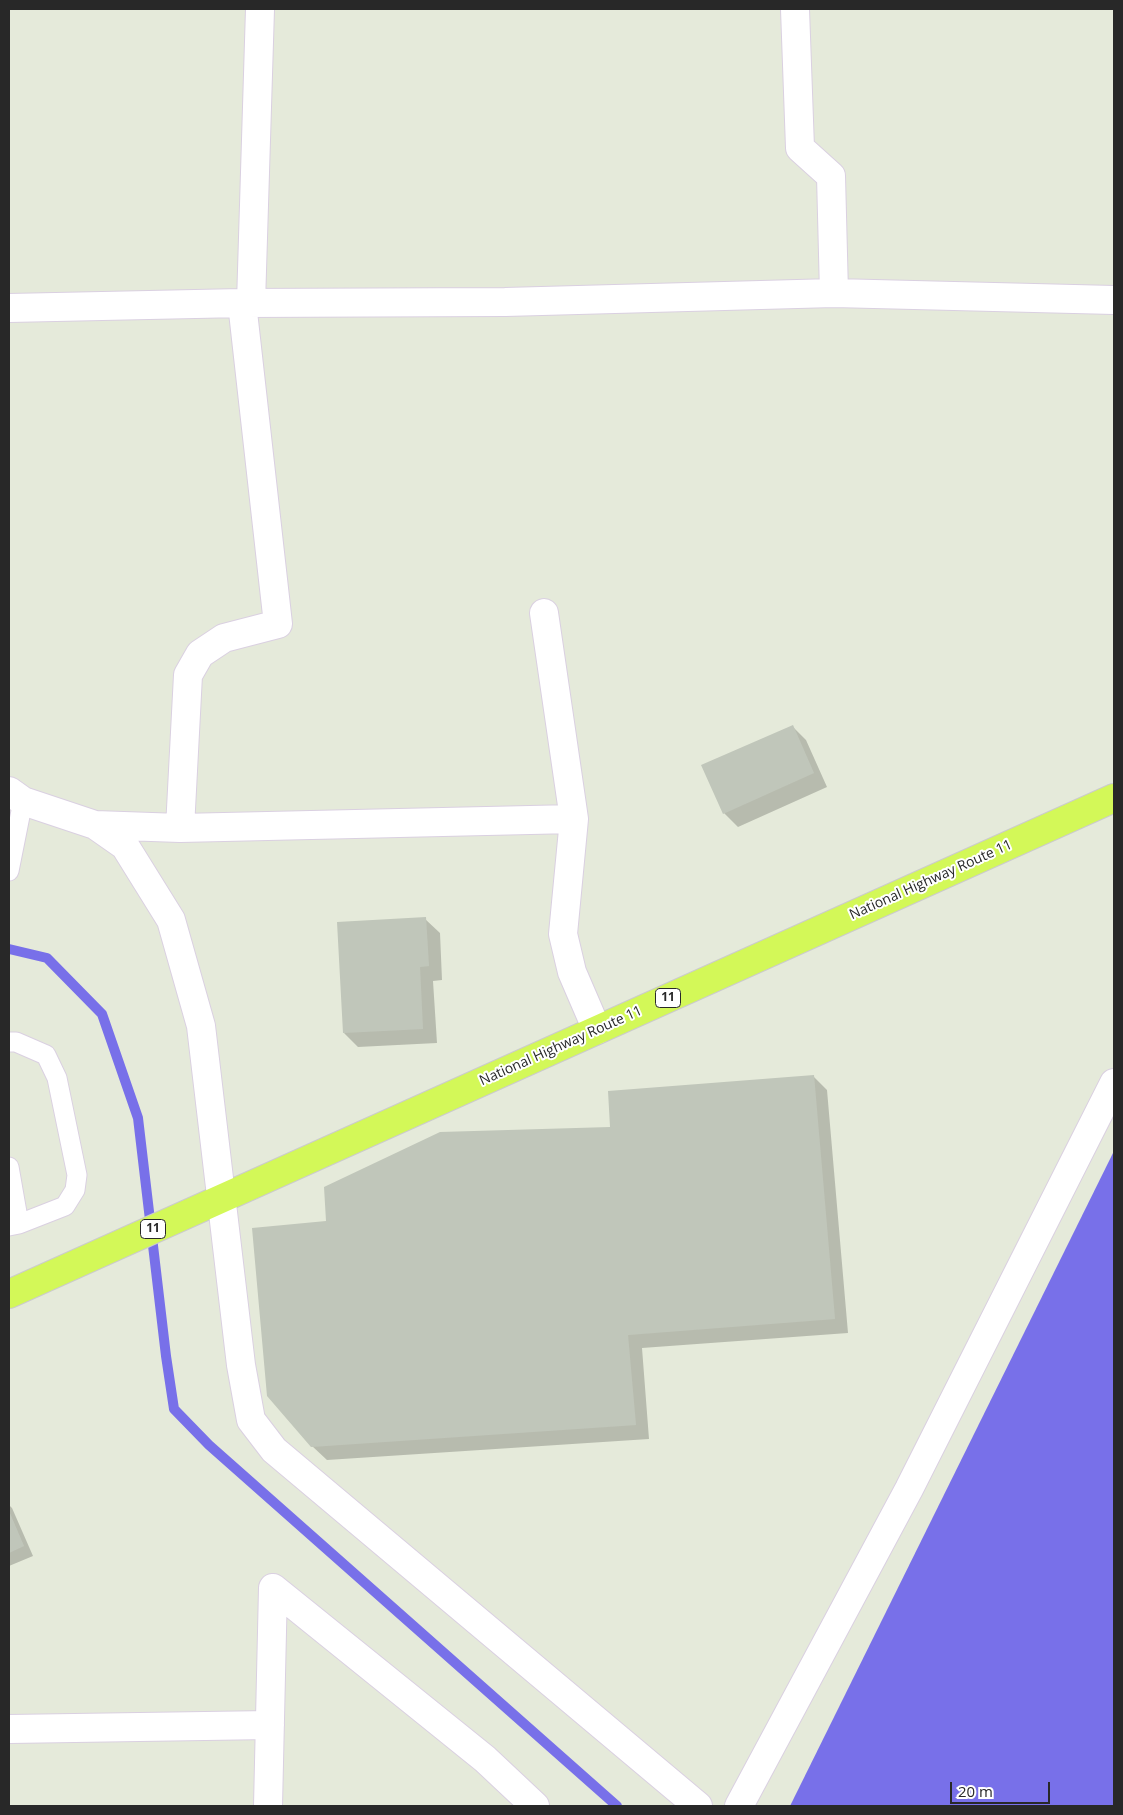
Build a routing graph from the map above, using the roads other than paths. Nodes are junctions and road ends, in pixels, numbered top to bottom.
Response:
1 (260, 9) edge
2 (795, 9) edge
3 (834, 293) junction
4 (1114, 300) edge
5 (247, 303) junction
6 (9, 308) edge
7 (544, 613) dead end
8 (16, 796) edge
9 (1114, 798) edge
10 (574, 819) junction
11 (95, 825) junction
12 (180, 828) junction
13 (9, 870) edge
14 (597, 1030) junction
15 (9, 1042) edge
16 (1114, 1083) edge
17 (9, 1167) edge
18 (222, 1198) junction
19 (14, 1225) edge
20 (9, 1294) edge
21 (270, 1725) junction
22 (9, 1729) edge
23 (268, 1806) edge
24 (535, 1806) edge
25 (698, 1806) edge
26 (739, 1806) edge

1 - 5 street
2 - 3 street
3 - 4 street
3 - 5 street
5 - 6 street
5 - 12 street
7 - 10 street
8 - 11 street
8 - 13 lane
9 - 14 highway, National Highway Route 11 / 11
10 - 12 street
10 - 14 street
11 - 12 street
11 - 18 street
14 - 18 highway, National Highway Route 11 / 11
15 - 19 lane
16 - 26 street
17 - 19 lane
18 - 20 highway, National Highway Route 11 / 11
18 - 25 street
21 - 22 street
21 - 23 street
21 - 24 street

